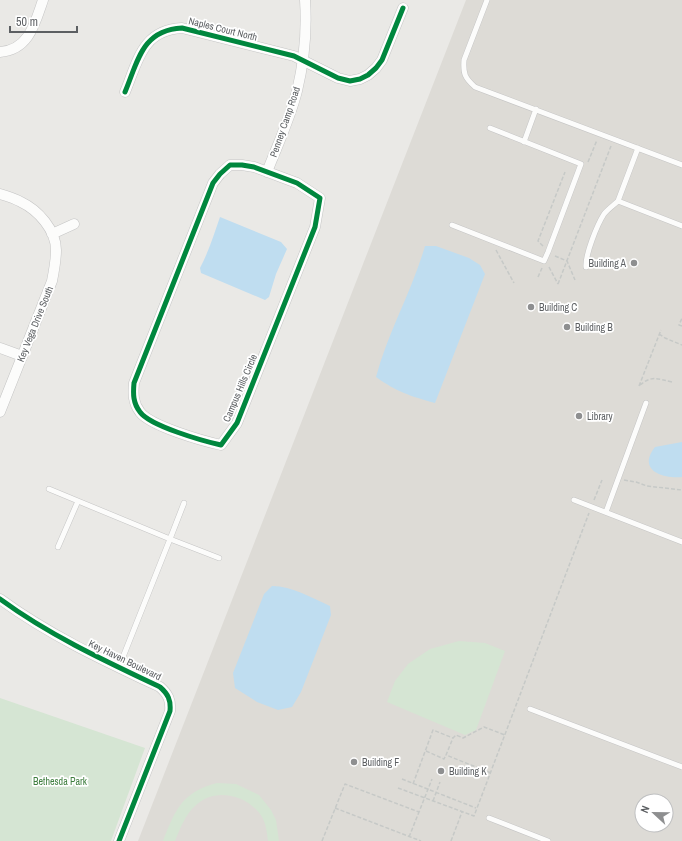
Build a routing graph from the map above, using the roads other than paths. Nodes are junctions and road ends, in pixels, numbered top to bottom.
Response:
1 (43, 0) edge
2 (305, 0) edge
3 (488, 0) edge
4 (402, 8) dead end
5 (0, 52) edge
6 (303, 60) junction
7 (125, 92) dead end
8 (536, 109) junction
9 (490, 128) dead end
10 (524, 142) junction
11 (638, 148) junction
12 (682, 165) edge
13 (267, 172) junction
14 (0, 194) edge
15 (618, 201) junction
16 (74, 224) dead end
17 (452, 226) dead end
18 (682, 226) edge
19 (52, 234) junction
20 (586, 267) dead end
21 (0, 348) edge
22 (22, 356) junction
23 (646, 402) dead end
24 (0, 412) edge
25 (49, 490) dead end
26 (574, 500) dead end
27 (78, 501) junction
28 (184, 503) dead end
29 (606, 512) junction
30 (170, 539) junction
31 (682, 542) edge
32 (58, 547) dead end
33 (219, 558) dead end
34 (0, 598) edge
35 (118, 667) junction
36 (530, 709) dead end
37 (682, 767) edge
38 (489, 818) dead end
39 (120, 841) edge
40 (548, 841) edge

1 - 5 street
2 - 6 street, Penney Camp Road
3 - 8 lane
4 - 6 street, Naples Court North
6 - 7 street, Naples Court North
6 - 13 street, Penney Camp Road
8 - 10 lane
8 - 11 lane
9 - 10 lane
10 - 17 lane
11 - 12 lane
11 - 15 lane
13 - 13 street, Campus Hills Circle
14 - 19 street
15 - 18 lane
15 - 20 lane
16 - 19 street
19 - 22 street, Key Vega Drive South
21 - 22 street
22 - 24 street, Key Vega Drive South
23 - 29 lane
25 - 27 lane
26 - 29 lane
27 - 30 lane
27 - 32 lane
28 - 30 lane
29 - 31 lane
30 - 33 lane
30 - 35 lane
34 - 35 street, Key Haven Boulevard
35 - 39 street, Key Haven Boulevard
36 - 37 lane
38 - 40 lane

